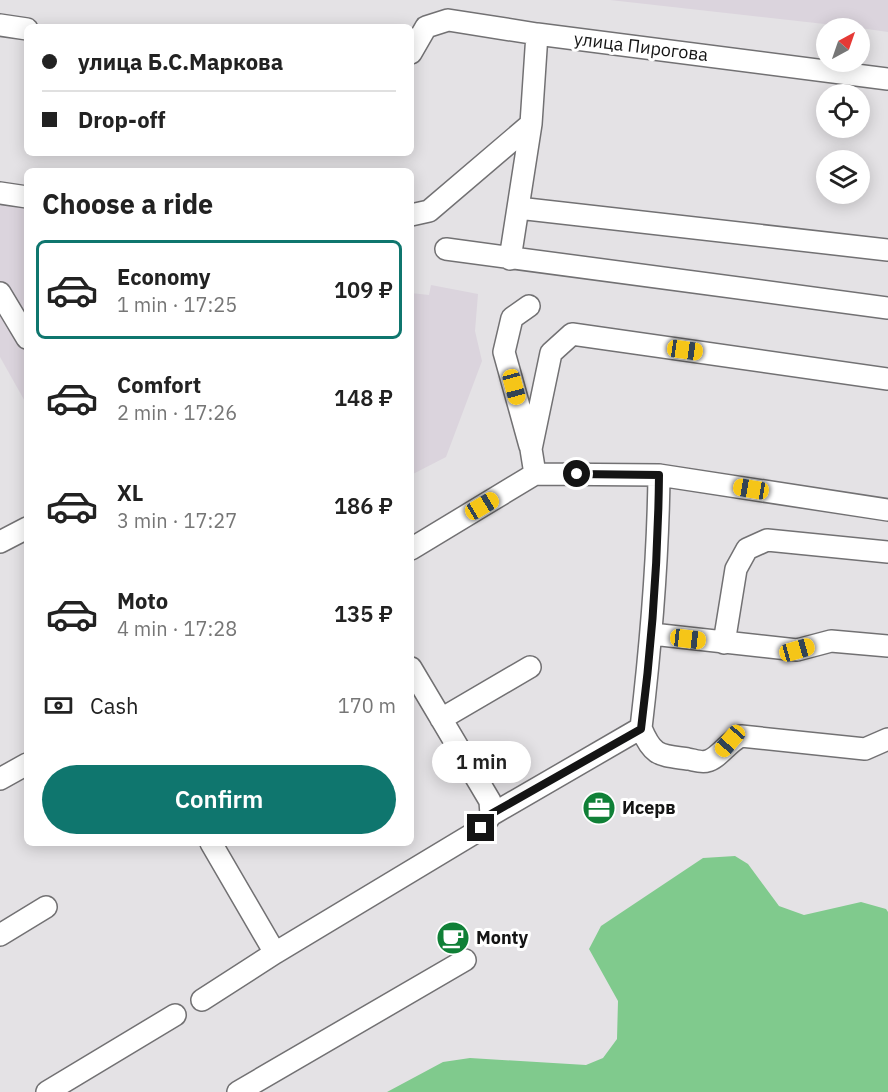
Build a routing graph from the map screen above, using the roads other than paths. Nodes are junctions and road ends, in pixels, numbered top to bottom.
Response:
1 (0, 25) edge
2 (24, 29) edge
3 (537, 34) junction
4 (414, 48) edge
5 (888, 79) edge
6 (531, 124) junction
7 (0, 193) edge
8 (24, 197) edge
9 (518, 208) junction
10 (414, 214) edge
11 (446, 249) dead end
12 (888, 250) edge
13 (510, 259) junction
14 (0, 293) edge
15 (529, 306) dead end
16 (888, 308) edge
17 (20, 311) edge
18 (24, 326) edge
19 (888, 379) edge
20 (531, 449) junction
21 (535, 474) junction
22 (659, 475) junction
23 (888, 510) edge
24 (24, 530) edge
25 (0, 542) edge
26 (414, 547) edge
27 (888, 552) edge
28 (652, 634) junction
29 (724, 643) junction
30 (888, 646) edge
31 (530, 667) dead end
32 (414, 673) edge
33 (441, 719) junction
34 (641, 729) junction
35 (888, 740) edge
36 (24, 766) edge
37 (0, 779) edge
38 (491, 814) junction
39 (213, 846) edge
40 (46, 907) dead end
41 (0, 935) edge
42 (275, 953) junction
43 (465, 960) dead end
44 (202, 1000) dead end
45 (175, 1015) dead end
46 (263, 1086) edge
47 (47, 1092) edge
48 (238, 1092) edge

1 - 2 street
3 - 4 street, улица Пирогова
3 - 5 street, улица Пирогова
3 - 6 street
6 - 9 street
6 - 10 street
7 - 8 street
9 - 12 street
9 - 13 street
11 - 13 street
13 - 16 street
14 - 17 street
15 - 20 street
17 - 18 street
19 - 20 street
20 - 21 street
21 - 22 street
21 - 26 street
22 - 23 street
22 - 28 street
24 - 25 street
27 - 29 street
28 - 29 street
28 - 34 street
29 - 30 street
31 - 33 street
32 - 33 street
33 - 38 street
34 - 35 street
34 - 38 street
36 - 37 street
38 - 42 street
39 - 42 street
40 - 41 street
42 - 44 street
43 - 46 street
45 - 47 street
46 - 48 street

